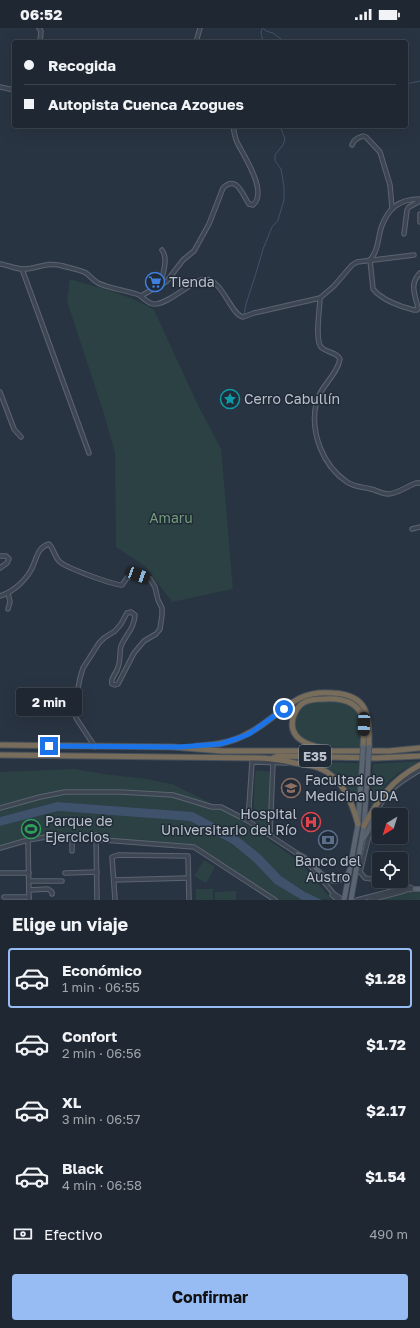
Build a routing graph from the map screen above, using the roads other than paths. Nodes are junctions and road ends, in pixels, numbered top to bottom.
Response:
1 (39, 28) edge
2 (200, 28) edge
3 (40, 40) edge
4 (197, 40) edge
5 (0, 87) edge
6 (12, 90) edge
7 (234, 128) edge
8 (352, 144) dead end
9 (420, 200) edge
10 (392, 208) junction
11 (420, 214) edge
12 (420, 222) edge
13 (404, 234) dead end
14 (162, 250) dead end
15 (414, 255) dead end
16 (370, 260) junction
17 (0, 264) edge
18 (22, 269) junction
19 (420, 273) edge
20 (160, 286) junction
21 (141, 296) junction
22 (320, 298) junction
23 (0, 392) edge
24 (21, 437) dead end
25 (90, 453) dead end
26 (420, 483) edge
27 (420, 527) edge
28 (412, 529) dead end
29 (0, 556) edge
30 (0, 568) edge
31 (8, 593) junction
32 (0, 596) edge
33 (8, 609) dead end
34 (0, 745) edge
35 (95, 747) junction
36 (179, 747) junction
37 (366, 747) junction
38 (420, 748) edge
39 (336, 750) junction
40 (0, 755) edge
41 (420, 756) edge
42 (272, 761) junction
43 (420, 765) edge
44 (420, 770) edge
45 (0, 808) edge
46 (379, 808) edge
47 (248, 821) junction
48 (372, 822) edge
49 (358, 824) junction
50 (372, 824) edge
51 (364, 826) junction
52 (270, 834) junction
53 (72, 837) junction
54 (96, 837) junction
55 (28, 840) junction
56 (362, 840) junction
57 (0, 848) edge
58 (72, 851) dead end
59 (296, 853) junction
60 (350, 871) junction
61 (97, 872) junction
62 (0, 873) edge
63 (29, 873) junction
64 (65, 873) dead end
65 (188, 878) junction
66 (372, 879) edge
67 (114, 880) junction
68 (62, 881) dead end
69 (29, 882) junction
70 (408, 886) edge
71 (418, 889) edge
72 (29, 890) junction
73 (52, 894) dead end
74 (4, 897) dead end
75 (29, 898) edge
76 (342, 898) edge
77 (351, 899) edge
78 (97, 900) edge
79 (115, 900) edge
80 (189, 900) edge
81 (275, 900) edge
82 (357, 900) edge
83 (370, 900) edge

1 - 3 street
2 - 4 street
5 - 6 street
7 - 20 street
8 - 10 street
9 - 10 street
9 - 13 street
10 - 16 street
11 - 12 street
14 - 20 street
15 - 16 street
16 - 19 street
16 - 22 street
17 - 18 street
18 - 21 street
18 - 25 street
20 - 21 street
21 - 22 street
22 - 26 street
23 - 24 street
27 - 28 street
29 - 30 street
31 - 32 street
31 - 33 street
31 - 35 street
34 - 35 highway, E35
35 - 36 highway, E35
36 - 37 highway
36 - 39 highway, E35
37 - 39 highway
37 - 49 main road, bridge
37 - 51 main road, bridge
38 - 39 highway, E35
40 - 42 highway, E35
41 - 42 highway, E35
42 - 47 street
42 - 49 highway
42 - 52 street
43 - 51 highway
44 - 46 street
45 - 47 street
47 - 52 street
48 - 56 main road
49 - 60 main road
50 - 66 street
51 - 56 main road
52 - 59 street
53 - 54 street
53 - 55 street
53 - 58 street
54 - 61 street
54 - 81 street
55 - 57 street
55 - 63 street
56 - 77 main road
59 - 60 main road
59 - 76 street
59 - 76 street
60 - 76 main road
61 - 64 street
61 - 78 street
62 - 63 street
63 - 69 street
65 - 67 street
65 - 67 street
65 - 80 street
67 - 79 street
68 - 69 street
69 - 72 street
70 - 71 street
71 - 82 street
71 - 83 street
72 - 73 street
72 - 75 street
74 - 75 street

